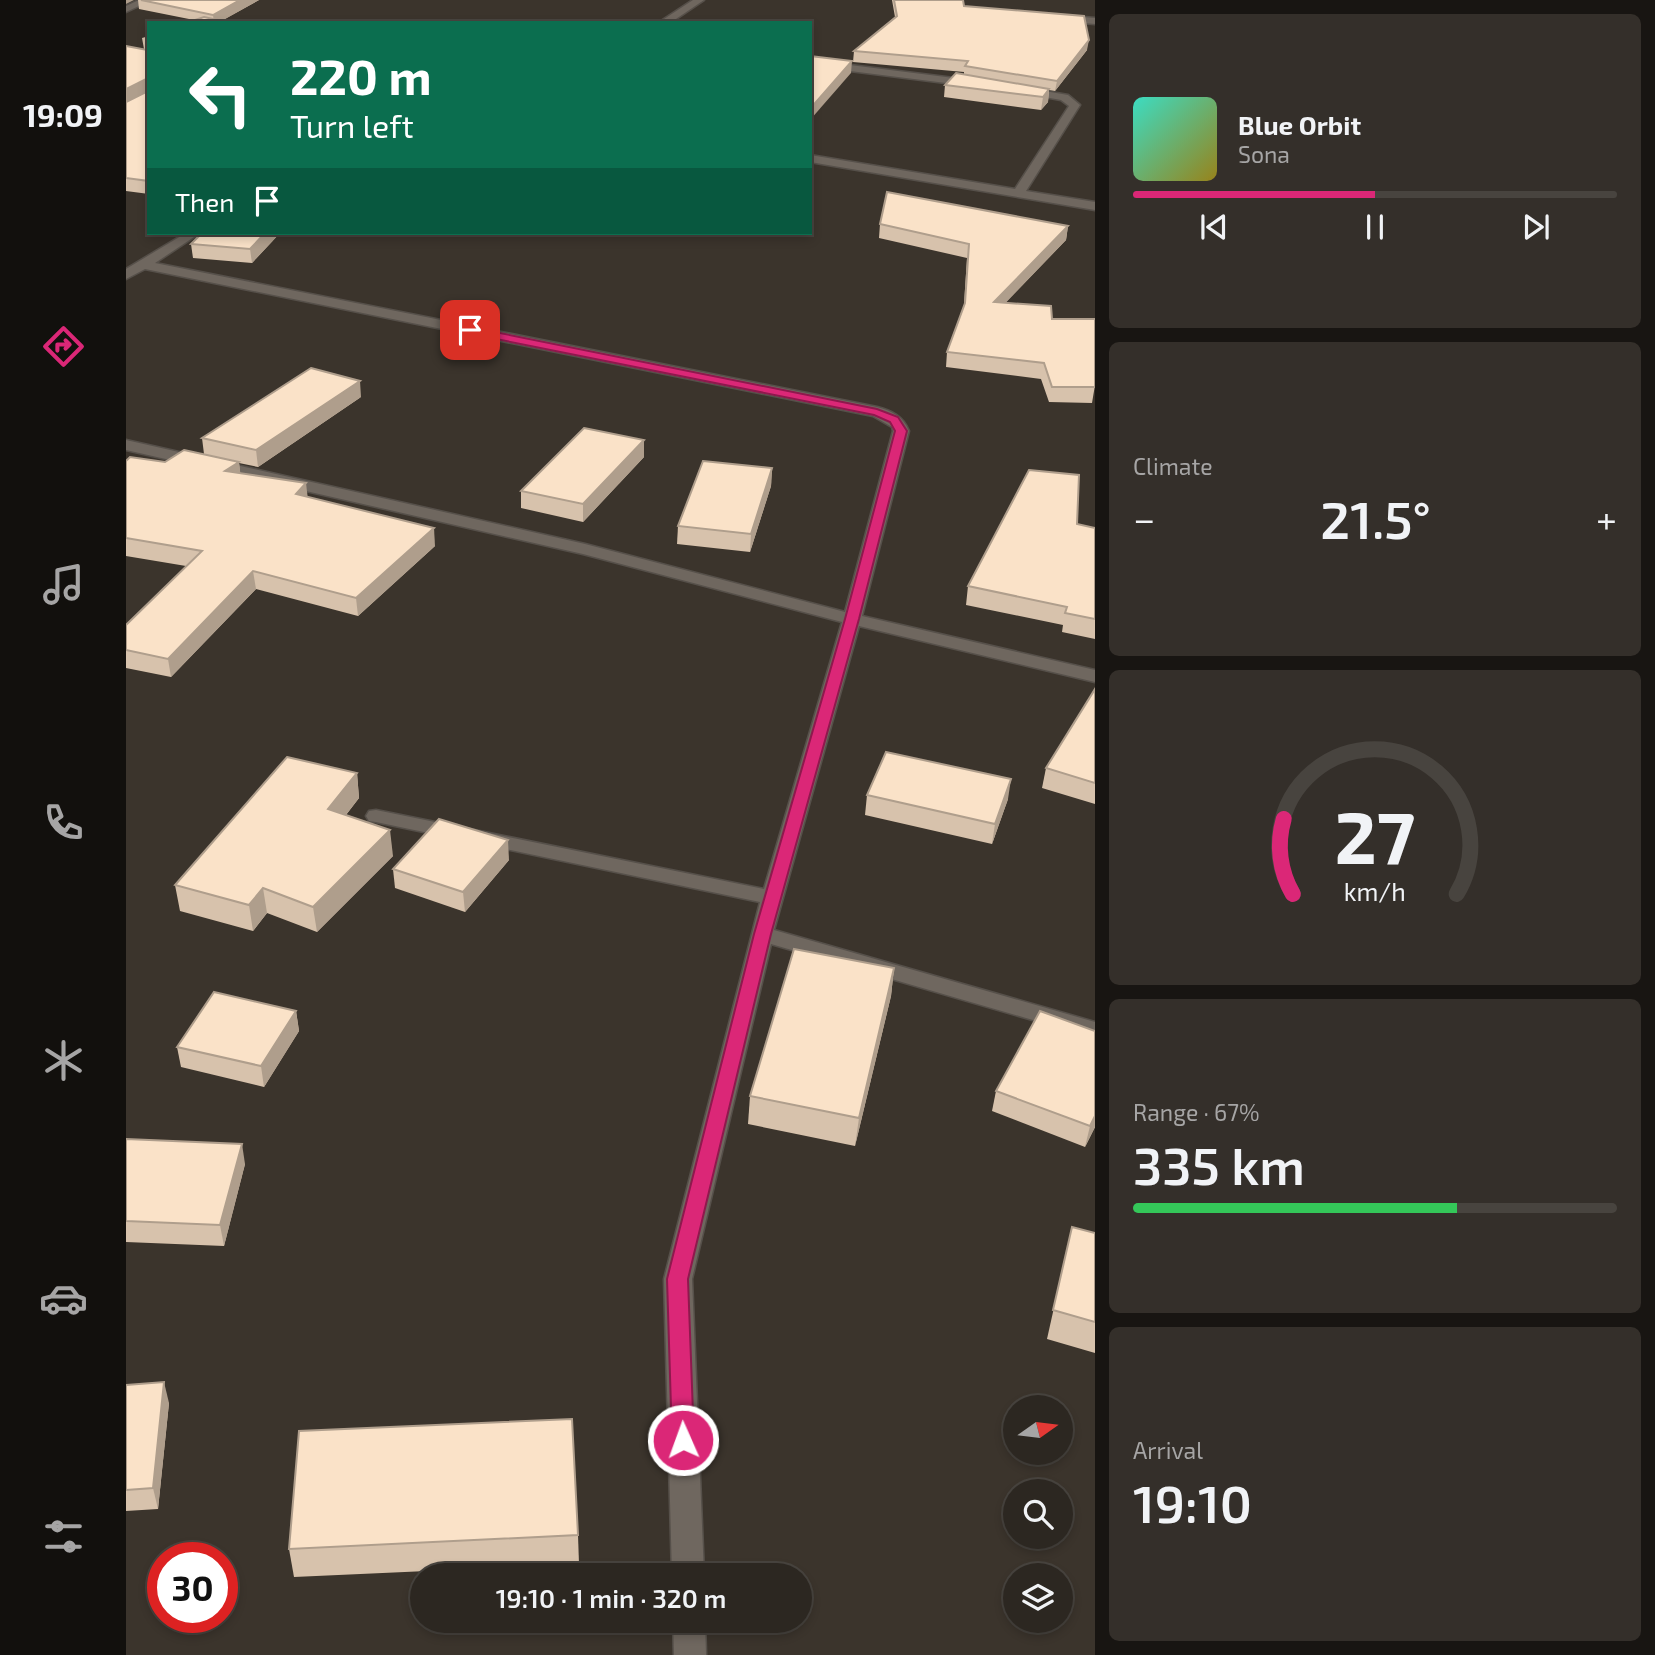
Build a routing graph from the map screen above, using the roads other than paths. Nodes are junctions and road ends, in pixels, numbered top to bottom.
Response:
1 (147, 0) edge
2 (699, 0) edge
3 (126, 9) edge
4 (1067, 20) edge
5 (666, 21) edge
6 (1095, 21) edge
7 (812, 63) edge
8 (812, 158) edge
9 (1018, 193) junction
10 (1095, 206) edge
11 (191, 235) edge
12 (145, 265) junction
13 (126, 275) edge
14 (126, 445) edge
15 (852, 619) junction
16 (1095, 676) edge
17 (376, 816) dead end
18 (773, 898) junction
19 (762, 934) junction
20 (1095, 1030) edge
21 (688, 1563) edge
22 (690, 1633) edge
23 (691, 1655) edge

1 - 3 street
2 - 5 street
4 - 6 street
7 - 9 street
8 - 9 street
9 - 10 street
11 - 12 street
12 - 13 street
12 - 15 street
14 - 15 street
15 - 16 street
15 - 18 street
17 - 18 street
18 - 19 street
19 - 20 street
19 - 21 street
22 - 23 street

